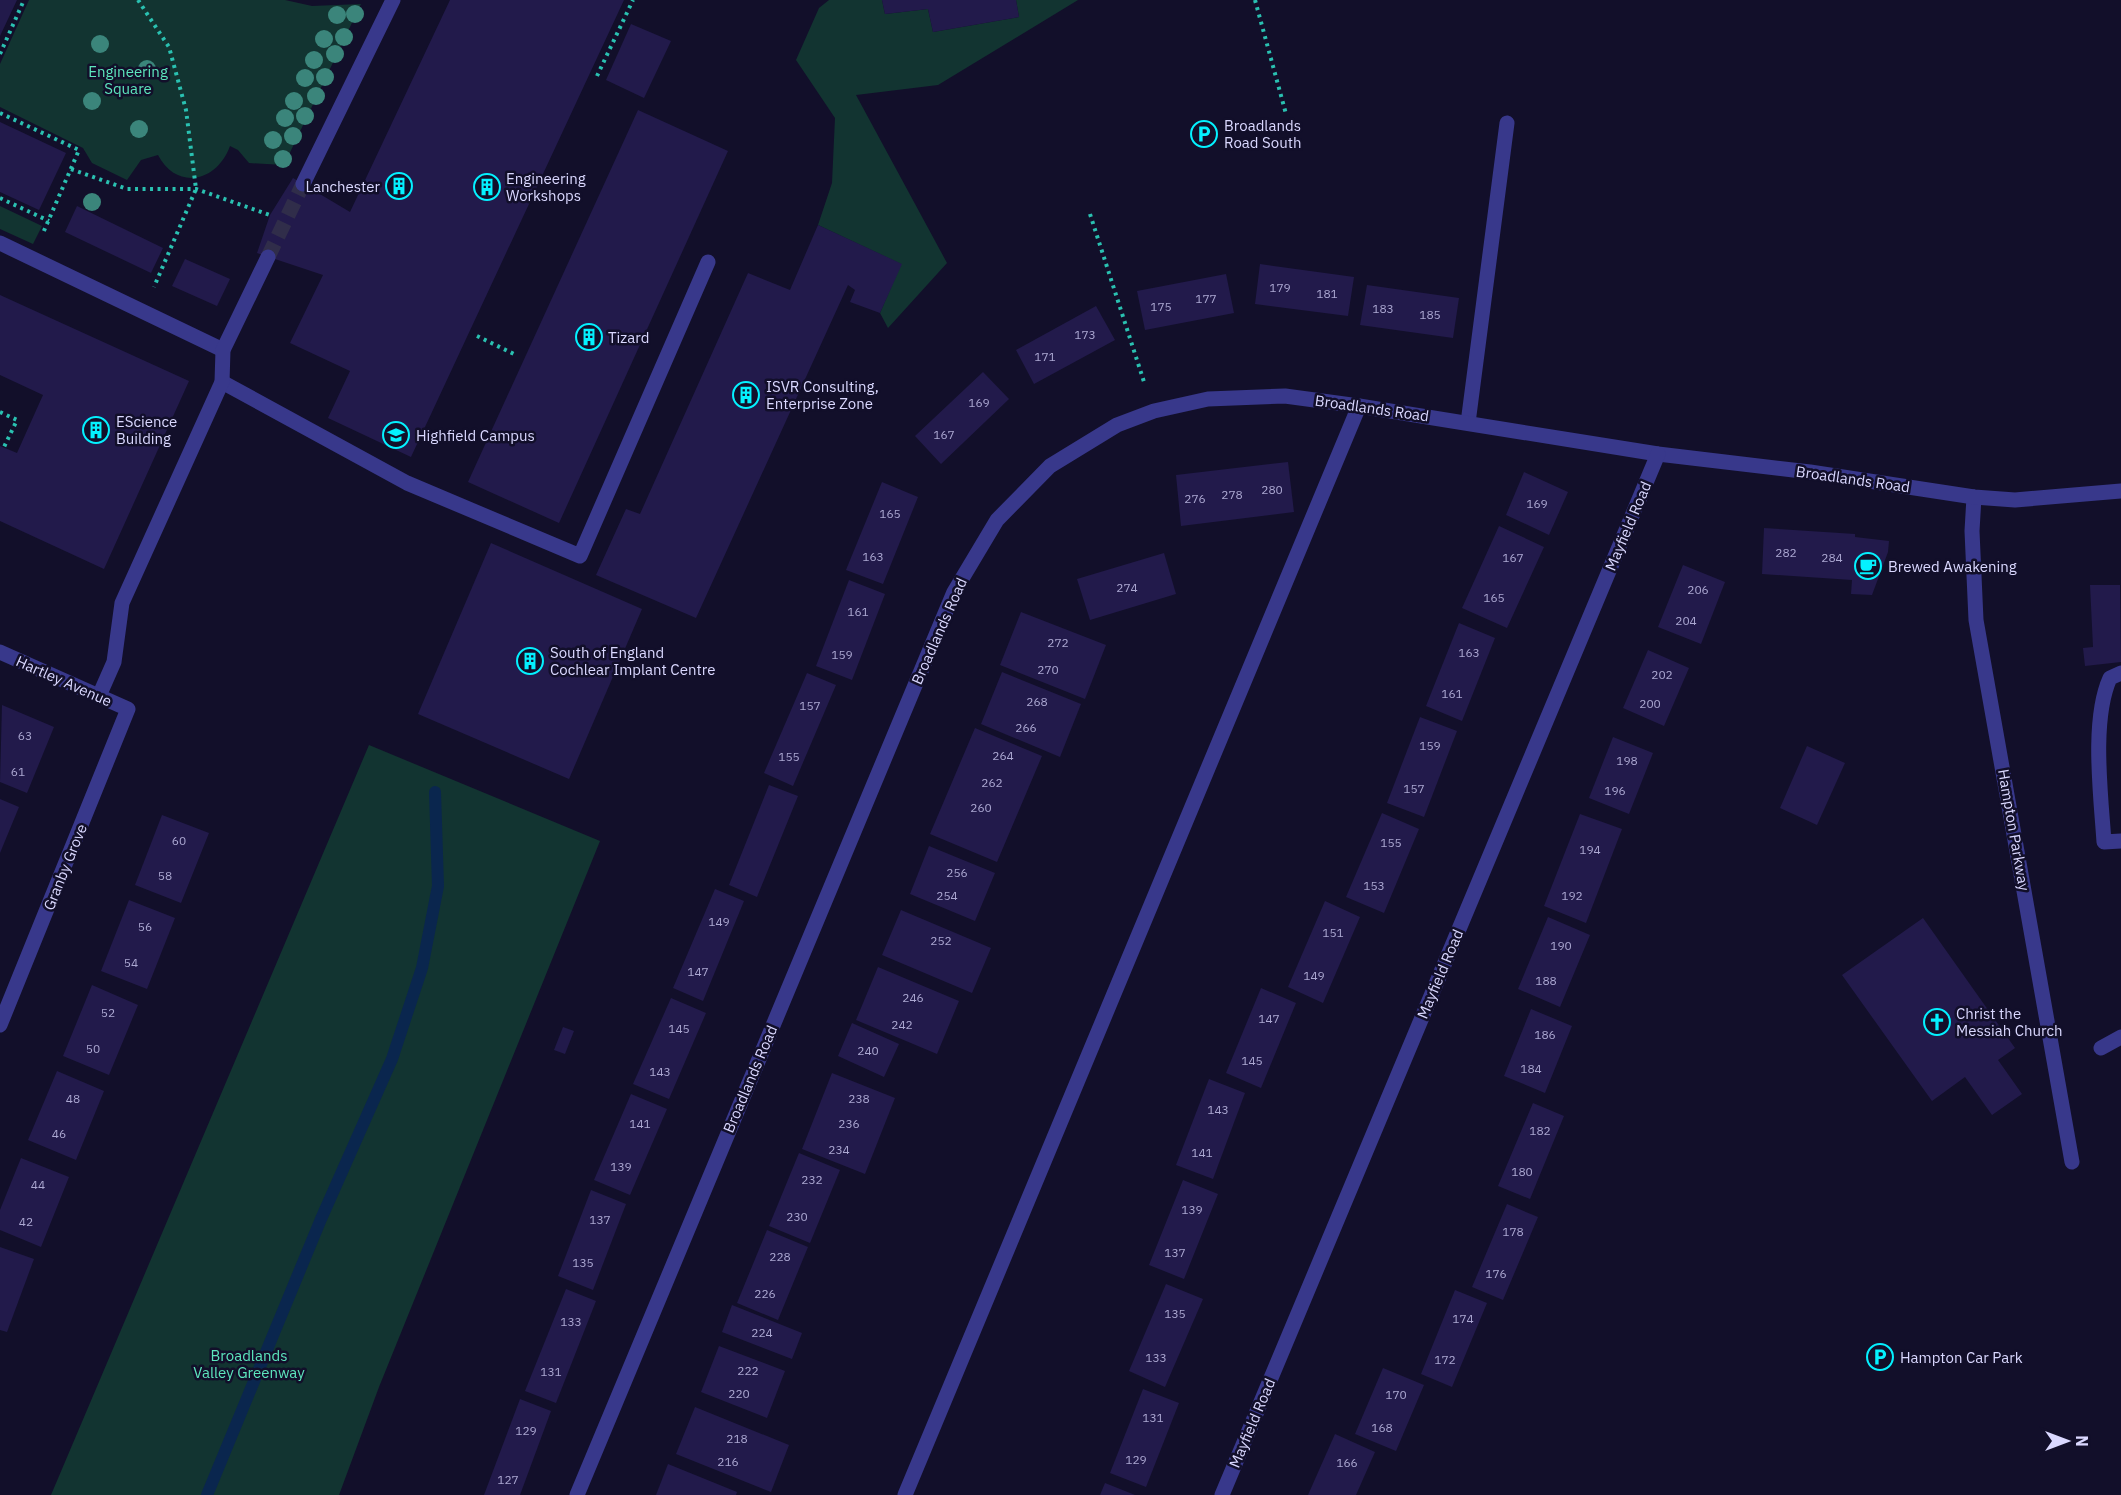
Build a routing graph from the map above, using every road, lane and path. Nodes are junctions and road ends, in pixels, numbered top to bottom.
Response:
1 (24, 0) edge
2 (138, 0) edge
3 (393, 0) edge
4 (633, 0) edge
5 (1255, 0) edge
6 (0, 54) edge
7 (597, 76) dead end
8 (0, 113) edge
9 (1286, 114) dead end
10 (1508, 123) dead end
11 (71, 169) junction
12 (303, 184) tunnel mouth
13 (196, 189) junction
14 (0, 198) edge
15 (270, 214) dead end
16 (1090, 214) dead end
17 (49, 221) junction
18 (44, 233) dead end
19 (0, 243) edge
20 (268, 257) tunnel mouth
21 (708, 262) dead end
22 (142, 313) junction
23 (477, 336) dead end
24 (223, 350) junction
25 (514, 354) dead end
26 (222, 382) junction
27 (1359, 406) junction
28 (1154, 411) junction
29 (0, 412) edge
30 (1468, 423) junction
31 (4, 447) dead end
32 (1658, 454) junction
33 (2121, 491) edge
34 (1974, 497) junction
35 (0, 652) edge
36 (2121, 673) edge
37 (99, 696) junction
38 (128, 709) joint
39 (2121, 841) edge
40 (0, 1025) edge
41 (2121, 1037) edge
42 (2100, 1048) dead end
43 (2072, 1162) dead end
44 (577, 1495) edge
45 (905, 1495) edge
46 (1222, 1495) edge

1 - 6 path
2 - 13 path
3 - 12 street
4 - 7 path
5 - 9 path
8 - 11 path
10 - 30 street
11 - 13 path
11 - 17 path
13 - 15 path
13 - 22 path
14 - 17 path
16 - 28 path
17 - 18 path
19 - 22 street
20 - 24 street
21 - 26 street
22 - 24 street
23 - 25 path
24 - 26 street
26 - 37 street
27 - 28 street, Broadlands Road
27 - 30 street, Broadlands Road
27 - 45 street
28 - 44 street, Broadlands Road
29 - 31 path
30 - 32 street, Broadlands Road
32 - 34 street, Broadlands Road
32 - 46 street, Mayfield Road
33 - 34 street, Broadlands Road
34 - 43 street, Hampton Parkway
35 - 37 street, Hartley Avenue
36 - 39 street
37 - 38 street, Hartley Avenue
38 - 40 street, Granby Grove
41 - 42 street

